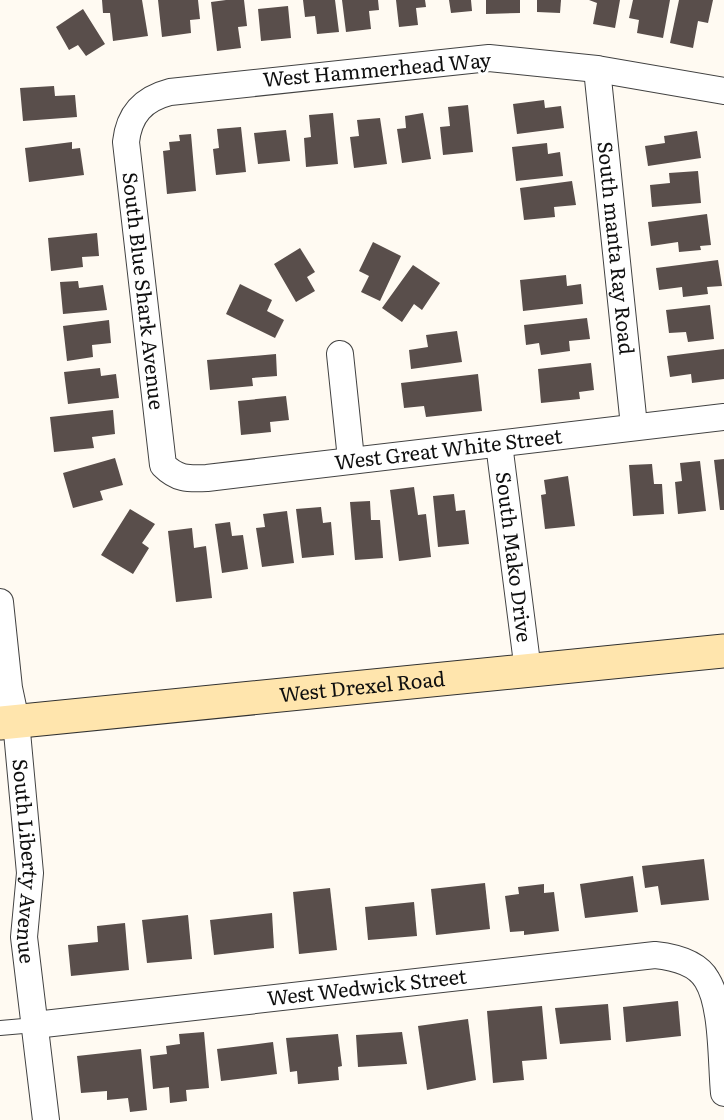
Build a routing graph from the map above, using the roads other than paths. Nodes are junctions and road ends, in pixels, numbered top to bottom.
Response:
1 (597, 69) junction
2 (724, 91) edge
3 (136, 106) joint
4 (340, 354) dead end
5 (724, 417) edge
6 (634, 426) junction
7 (500, 444) junction
8 (351, 459) junction
9 (173, 475) joint
10 (0, 602) edge
11 (724, 651) edge
12 (528, 672) junction
13 (8, 722) edge
14 (35, 1025) junction
15 (0, 1028) edge
16 (724, 1093) edge
17 (46, 1120) edge

1 - 2 street, West Hammerhead Way
1 - 3 street, West Hammerhead Way
1 - 6 street, South manta Ray Road
3 - 9 street, South Blue Shark Avenue
4 - 8 street
5 - 6 street, West Great White Street
6 - 7 street, West Great White Street
7 - 8 street, West Great White Street
7 - 12 street, South Mako Drive
8 - 9 street, West Great White Street
10 - 13 street, South Liberty Avenue
11 - 12 street, West Drexel Road
12 - 13 street, West Drexel Road
13 - 14 street, South Liberty Avenue
14 - 15 lane
14 - 16 street, West Wedwick Street
14 - 17 street, South Liberty Avenue

